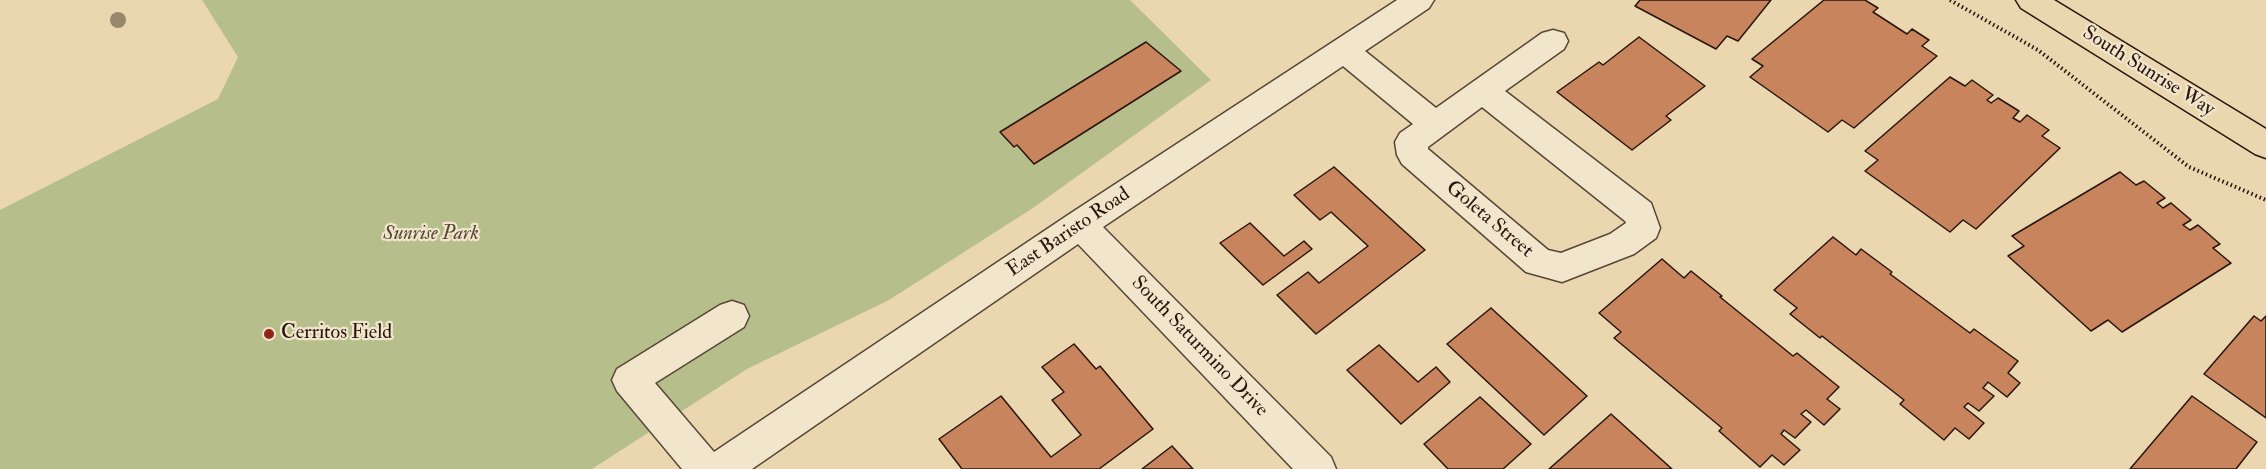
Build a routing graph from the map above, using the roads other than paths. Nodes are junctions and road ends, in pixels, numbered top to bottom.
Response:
1 (1419, 0) edge
2 (2031, 0) edge
3 (1553, 41) dead end
4 (1344, 50) junction
5 (1483, 91) junction
6 (1435, 125) junction
7 (2266, 145) edge
8 (1080, 225) junction
9 (732, 316) dead end
10 (705, 469) edge
11 (721, 469) edge
12 (1318, 469) edge

1 - 4 street, East Baristo Road
2 - 7 main road, South Sunrise Way
3 - 5 street, Goleta Street
4 - 6 street
4 - 8 street, East Baristo Road
5 - 6 street, Goleta Street
5 - 6 street, Goleta Street
8 - 11 street, East Baristo Road
8 - 12 street, South Saturmino Drive
9 - 10 street

